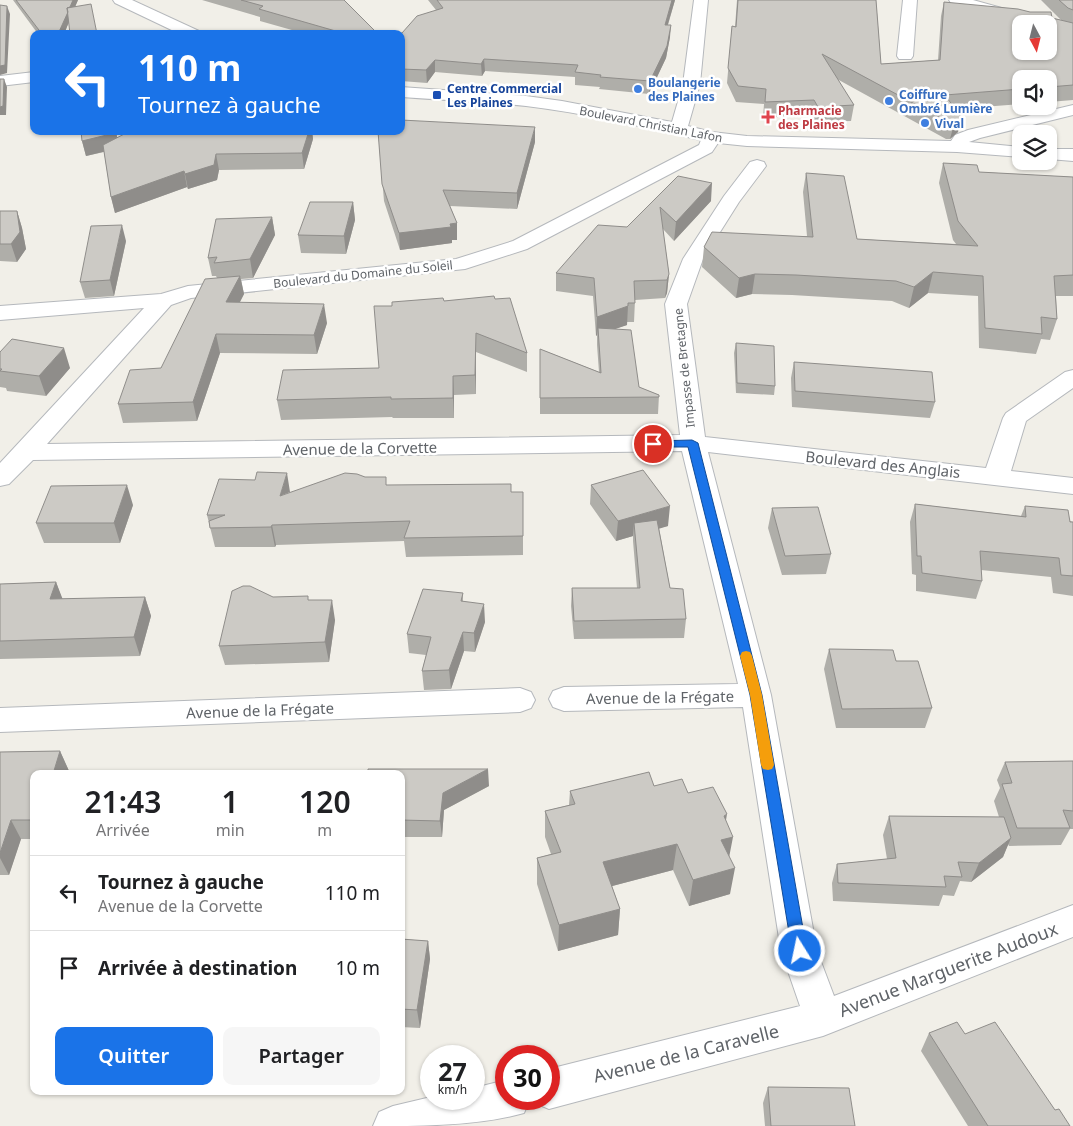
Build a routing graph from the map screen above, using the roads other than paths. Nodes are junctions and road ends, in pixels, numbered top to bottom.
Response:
1 (120, 0) edge
2 (701, 0) edge
3 (910, 0) edge
4 (964, 1) edge
5 (1014, 15) edge
6 (184, 30) edge
7 (905, 56) dead end
8 (30, 77) edge
9 (0, 81) edge
10 (405, 92) edge
11 (1073, 110) edge
12 (678, 130) junction
13 (712, 137) junction
14 (957, 148) junction
15 (1012, 151) edge
16 (1057, 154) edge
17 (1073, 155) edge
18 (757, 166) dead end
19 (163, 300) junction
20 (0, 313) edge
21 (1073, 377) edge
22 (692, 443) junction
23 (26, 452) junction
24 (996, 477) junction
25 (0, 478) edge
26 (1073, 486) edge
27 (756, 695) junction
28 (564, 699) dead end
29 (520, 700) dead end
30 (0, 720) edge
31 (1073, 920) edge
32 (823, 1018) junction
33 (560, 1086) edge
34 (495, 1102) edge
35 (393, 1126) edge

1 - 6 street
2 - 12 street
3 - 7 street
4 - 5 street
8 - 9 street
10 - 12 street, Boulevard Christian Lafon
11 - 14 street
12 - 13 street, Boulevard Christian Lafon
13 - 14 street, Boulevard Christian Lafon
13 - 19 street, Boulevard du Domaine du Soleil
14 - 15 street, Boulevard Christian Lafon
16 - 17 street
18 - 22 street, Impasse de Bretagne
19 - 20 street, Boulevard du Domaine du Soleil
19 - 23 street
21 - 24 street
22 - 23 street, Avenue de la Corvette
22 - 24 street, Boulevard des Anglais
22 - 27 street, Impasse de Bretagne
23 - 25 street
24 - 26 street, Boulevard des Anglais
27 - 28 street, Avenue de la Frégate
27 - 32 street, Impasse de Bretagne
29 - 30 street, Avenue de la Frégate
31 - 32 street, Avenue Marguerite Audoux
32 - 33 street, Avenue de la Caravelle
34 - 35 street

